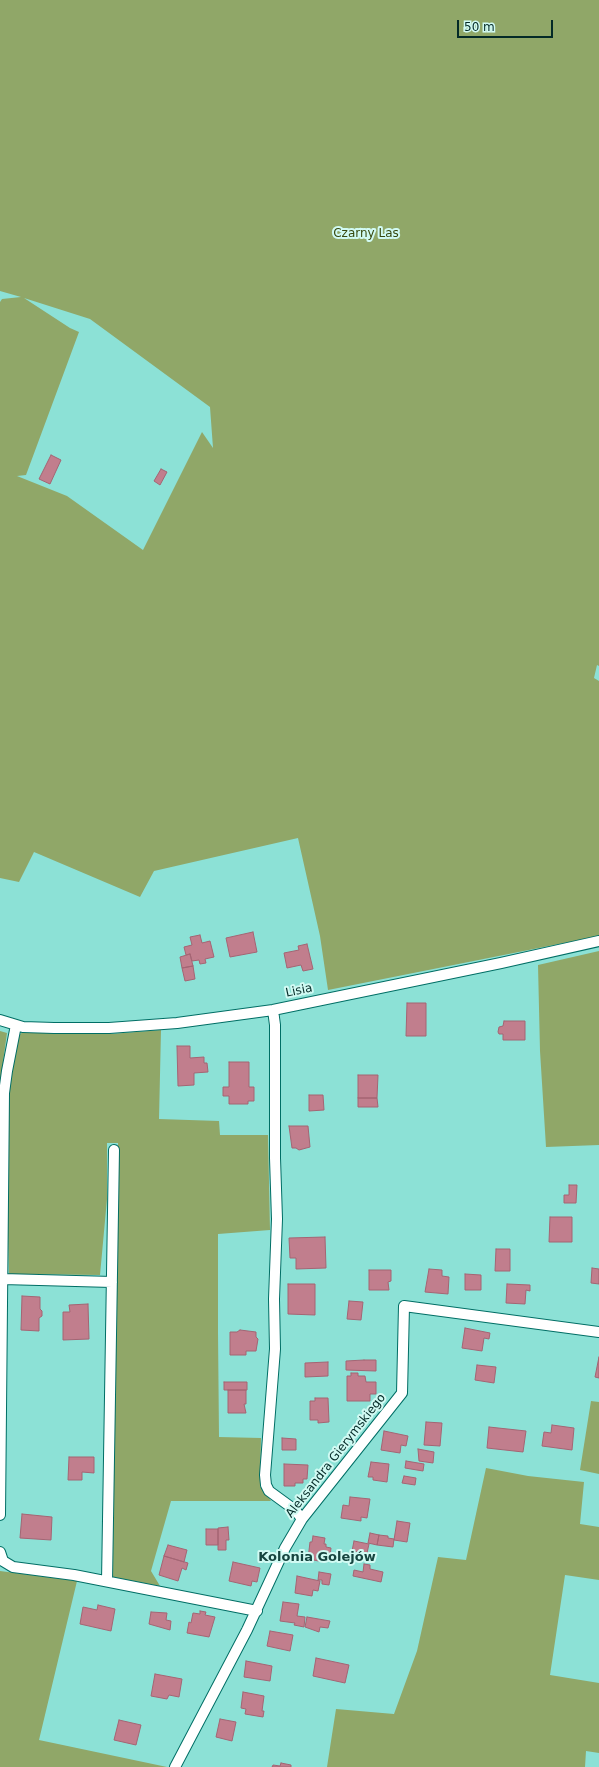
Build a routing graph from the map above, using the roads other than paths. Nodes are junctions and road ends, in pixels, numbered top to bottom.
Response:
1 (599, 941) edge
2 (273, 1010) junction
3 (0, 1020) edge
4 (16, 1025) junction
5 (114, 1150) dead end
6 (3, 1279) junction
7 (112, 1282) junction
8 (599, 1332) edge
9 (0, 1515) edge
10 (302, 1519) junction
11 (0, 1552) edge
12 (107, 1581) junction
13 (257, 1611) junction
14 (175, 1767) edge

1 - 2 street, Lisia
2 - 4 street, Lisia
2 - 10 street
3 - 4 street, Lisia
4 - 6 street
5 - 7 street
6 - 7 street
6 - 9 street
7 - 12 street
8 - 10 street, Aleksandra Gierymskiego
10 - 13 street, Aleksandra Gierymskiego
11 - 12 street
12 - 13 street
13 - 14 street, Aleksandra Gierymskiego

